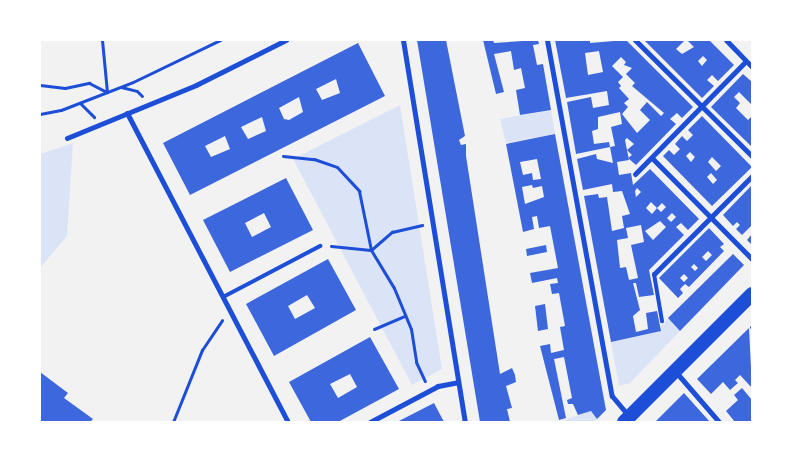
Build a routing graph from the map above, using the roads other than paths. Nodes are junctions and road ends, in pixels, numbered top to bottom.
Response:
1 (286, 40) edge
2 (403, 40) edge
3 (547, 40) edge
4 (635, 40) edge
5 (726, 40) edge
6 (746, 61) junction
7 (752, 66) edge
8 (702, 107) junction
9 (126, 113) junction
10 (67, 138) dead end
11 (752, 156) edge
12 (652, 158) junction
13 (635, 174) dead end
14 (752, 176) edge
15 (711, 217) junction
16 (320, 246) dead end
17 (752, 259) edge
18 (654, 274) joint
19 (752, 294) edge
20 (223, 297) junction
21 (662, 321) dead end
22 (675, 371) junction
23 (458, 382) junction
24 (626, 419) edge
25 (288, 422) edge
26 (370, 422) edge
27 (465, 422) edge
28 (719, 422) edge

1 - 9 street
2 - 23 street
3 - 24 street
4 - 8 street
5 - 6 street
6 - 7 street
6 - 8 street
8 - 11 street
8 - 12 street
9 - 10 street
9 - 20 street
12 - 13 street
12 - 15 street
14 - 15 street
15 - 17 street
15 - 18 street
16 - 20 lane
18 - 21 lane
19 - 22 highway
20 - 25 street
22 - 24 highway
22 - 28 street
23 - 26 street
23 - 27 street

